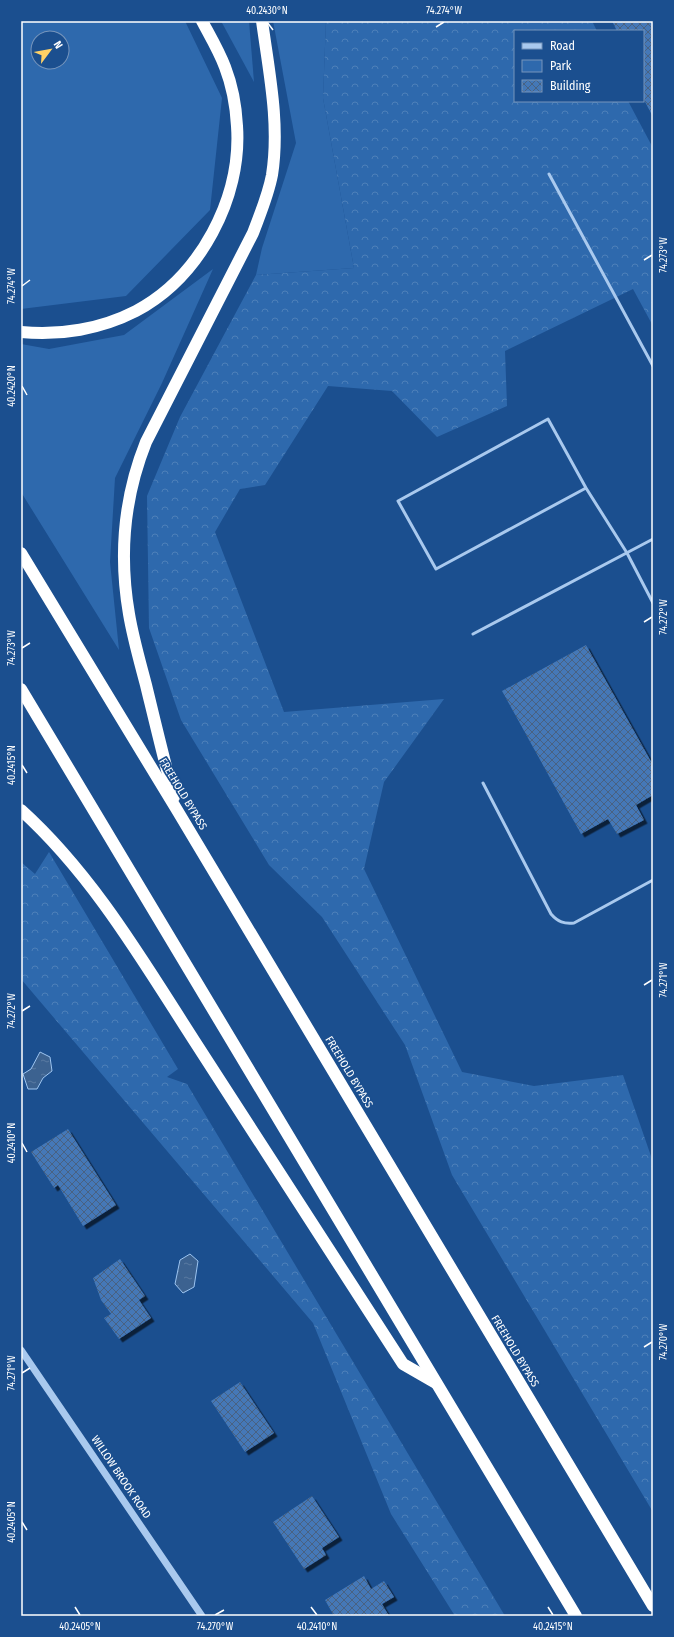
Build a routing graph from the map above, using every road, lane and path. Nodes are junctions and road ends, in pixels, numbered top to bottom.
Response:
1 (202, 21) edge
2 (262, 21) edge
3 (549, 174) dead end
4 (21, 332) edge
5 (653, 366) edge
6 (586, 488) junction
7 (653, 539) edge
8 (21, 553) edge
9 (627, 553) junction
10 (653, 603) edge
11 (473, 634) dead end
12 (21, 689) edge
13 (483, 783) dead end
14 (21, 810) edge
15 (177, 810) junction
16 (653, 880) edge
17 (21, 1350) edge
18 (438, 1384) junction
19 (653, 1606) edge
20 (202, 1616) edge
21 (576, 1616) edge

1 - 4 highway
2 - 15 highway
3 - 5 lane
6 - 6 lane
6 - 9 lane
7 - 9 lane
8 - 15 highway, FREEHOLD BYPASS
9 - 10 lane
9 - 11 lane
12 - 18 highway
13 - 16 lane
14 - 18 highway
15 - 19 highway, FREEHOLD BYPASS
17 - 20 street, WILLOW BROOK ROAD
18 - 21 highway

